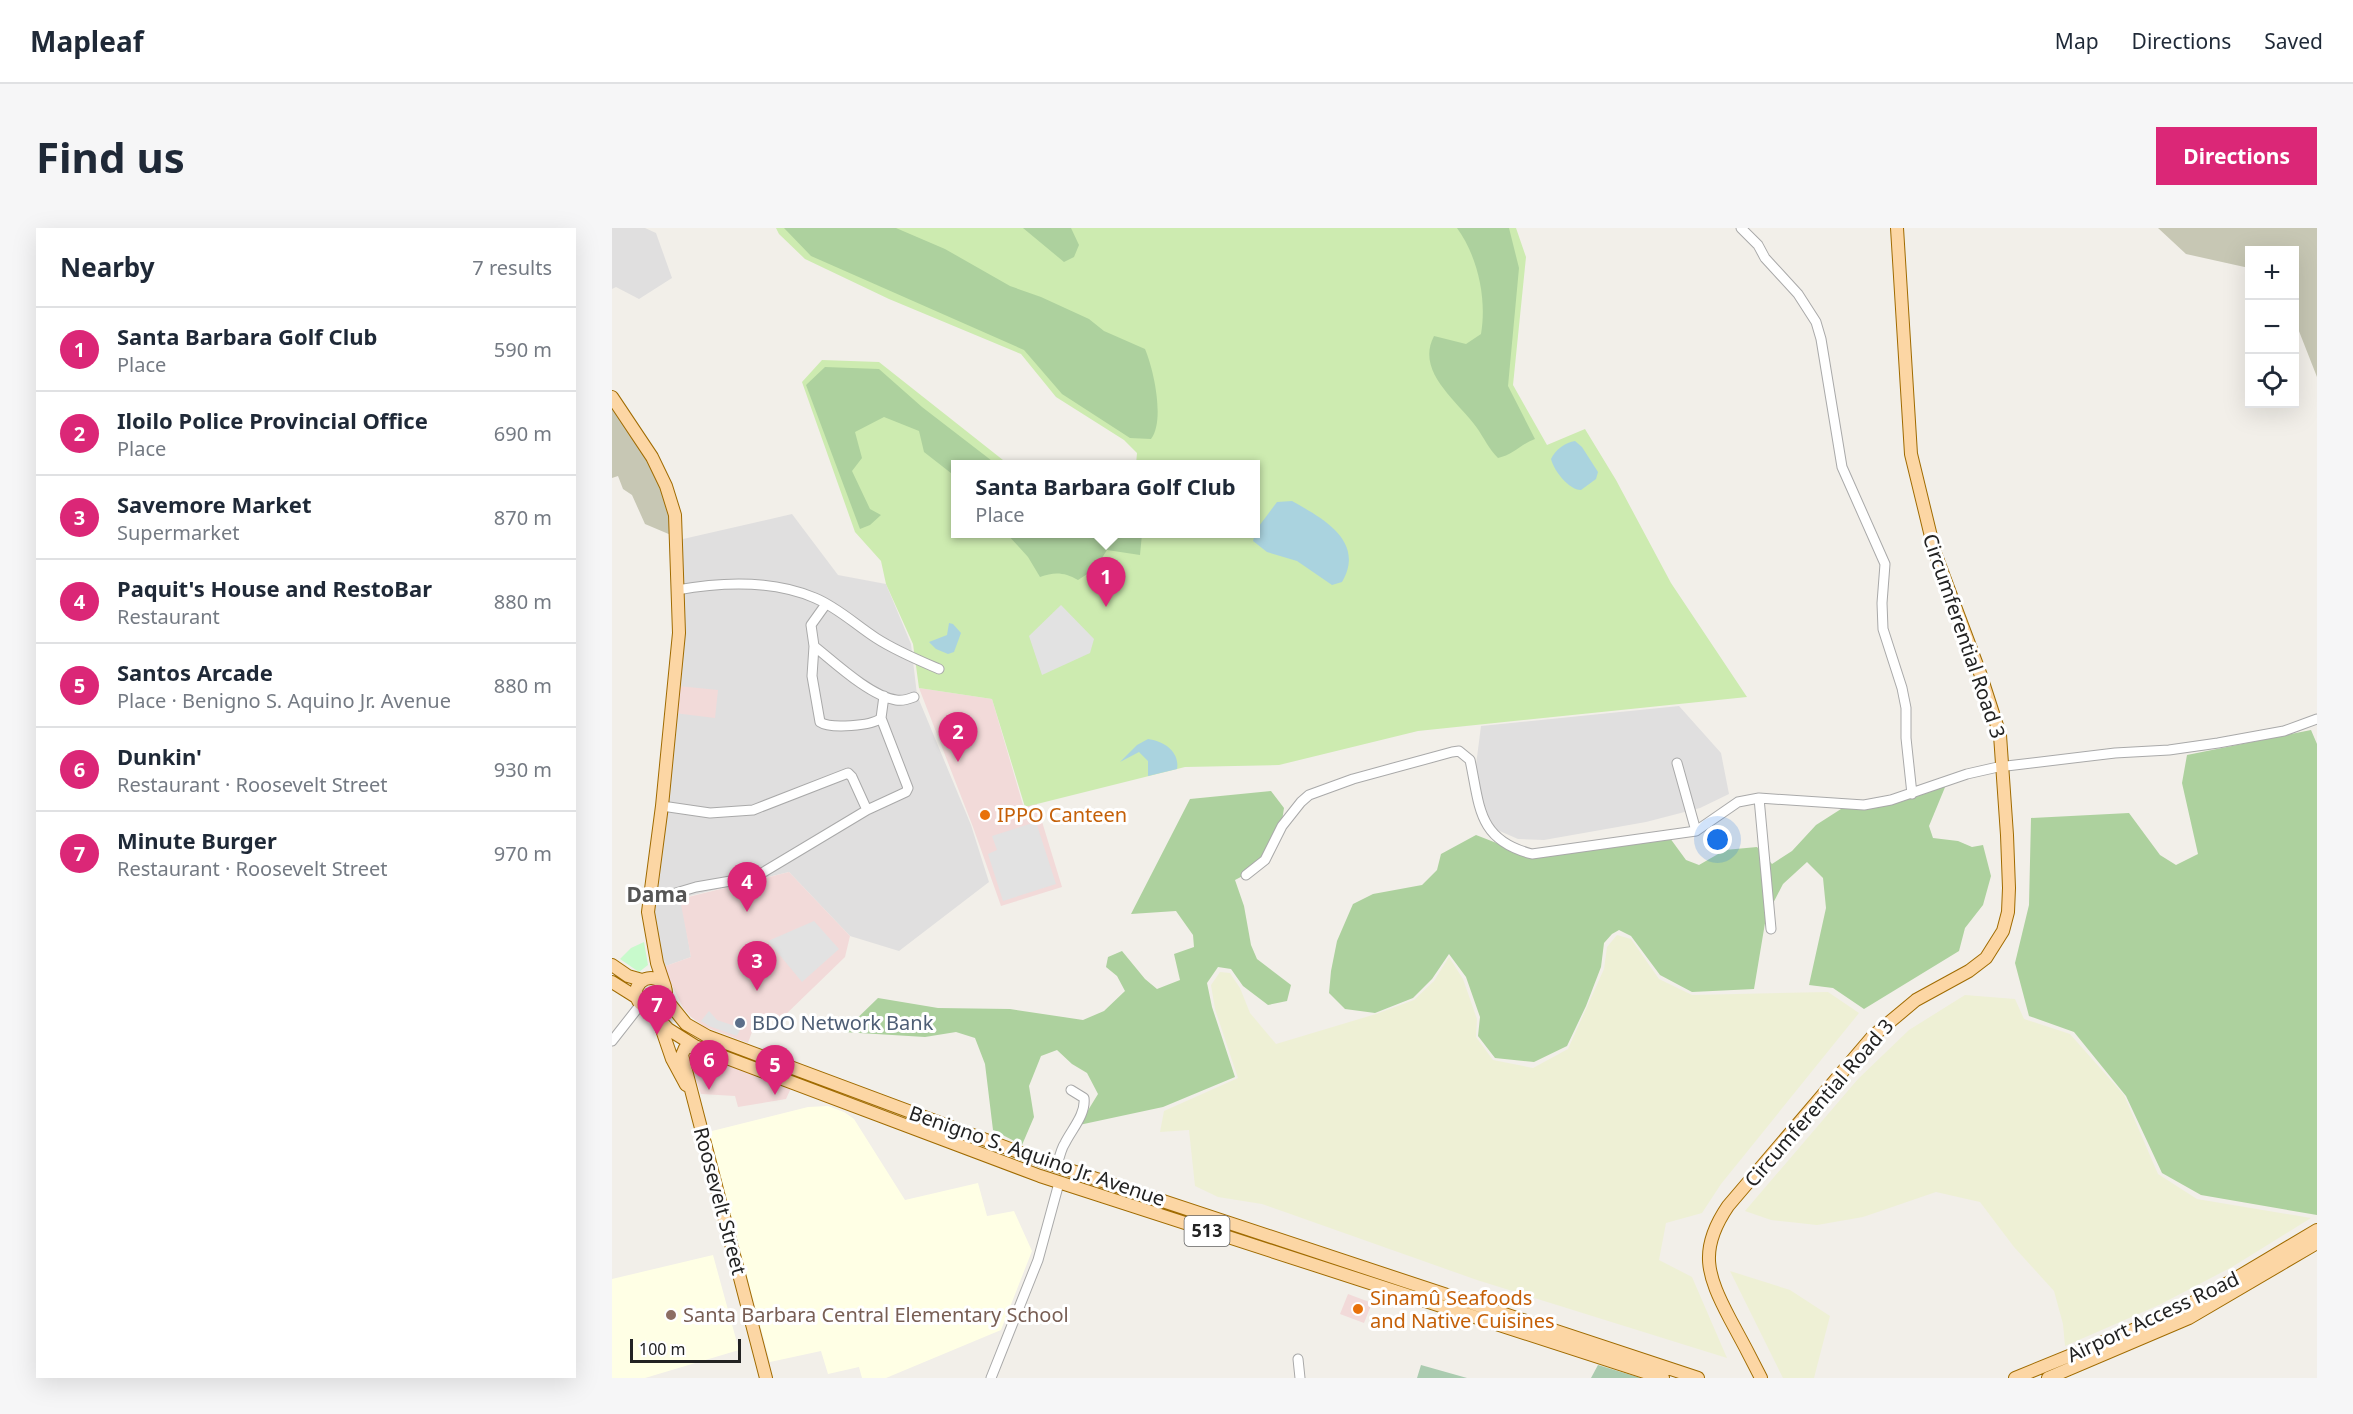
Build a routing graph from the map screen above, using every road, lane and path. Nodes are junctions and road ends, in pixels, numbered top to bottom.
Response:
1 (1741, 228) edge
2 (1897, 228) edge
3 (612, 397) edge
4 (677, 590) junction
5 (826, 604) junction
6 (814, 646) junction
7 (939, 669) dead end
8 (884, 696) junction
9 (915, 697) dead end
10 (881, 718) junction
11 (2317, 719) edge
12 (1677, 763) dead end
13 (2003, 766) junction
14 (1912, 794) junction
15 (1759, 798) junction
16 (662, 806) junction
17 (867, 810) junction
18 (1696, 831) junction
19 (1246, 875) dead end
20 (649, 901) junction
21 (1770, 928) dead end
22 (657, 963) junction
23 (612, 965) edge
24 (645, 979) junction
25 (612, 982) edge
26 (665, 993) junction
27 (642, 1003) junction
28 (658, 1020) junction
29 (612, 1041) edge
30 (695, 1046) junction
31 (761, 1055) junction
32 (756, 1068) junction
33 (1071, 1090) dead end
34 (692, 1093) junction
35 (1057, 1166) junction
36 (1059, 1183) junction
37 (2317, 1230) edge
38 (1287, 1242) junction
39 (2317, 1243) edge
40 (1282, 1256) junction
41 (2208, 1301) junction
42 (1298, 1359) dead end
43 (766, 1378) edge
44 (991, 1378) edge
45 (1300, 1378) edge
46 (1663, 1378) edge
47 (1698, 1378) edge
48 (1761, 1378) edge
49 (2015, 1378) edge
50 (2048, 1378) edge

1 - 14 street
2 - 13 main road, Circumferential Road 3
3 - 4 main road
4 - 5 street
4 - 16 main road
5 - 6 street
5 - 7 street
6 - 8 street
6 - 10 street
8 - 9 street
8 - 10 street
10 - 17 street
11 - 13 street
12 - 18 street
13 - 14 street
13 - 48 main road, Circumferential Road 3
14 - 15 street
15 - 18 street
15 - 21 street
16 - 17 street
16 - 20 main road
17 - 20 street
18 - 19 street
20 - 22 main road
22 - 24 main road
22 - 26 main road
23 - 24 main road
24 - 26 main road
24 - 27 main road
25 - 27 main road, Benigno S. Aquino Jr. Avenue
26 - 27 main road
26 - 31 main road, Benigno S. Aquino Jr. Avenue / 513
27 - 28 main road, Benigno S. Aquino Jr. Avenue / 513
27 - 29 street
28 - 30 main road, Benigno S. Aquino Jr. Avenue / 513
28 - 34 main road, Roosevelt Street
30 - 32 main road, Benigno S. Aquino Jr. Avenue / 513
30 - 34 main road, Roosevelt Street
31 - 32 main road
31 - 35 main road, Benigno S. Aquino Jr. Avenue / 513
32 - 36 main road, Benigno S. Aquino Jr. Avenue / 513
33 - 35 street
34 - 43 main road, Roosevelt Street
35 - 38 main road, Benigno S. Aquino Jr. Avenue / 513
36 - 40 main road, Benigno S. Aquino Jr. Avenue / 513
36 - 44 street
37 - 41 main road, Airport Access Road
38 - 40 main road
38 - 47 main road, Benigno S. Aquino Jr. Avenue / 513
39 - 41 main road, Airport Access Road
40 - 46 main road, Benigno S. Aquino Jr. Avenue / 513
41 - 49 main road, Airport Access Road
41 - 50 main road, Airport Access Road
42 - 45 street

